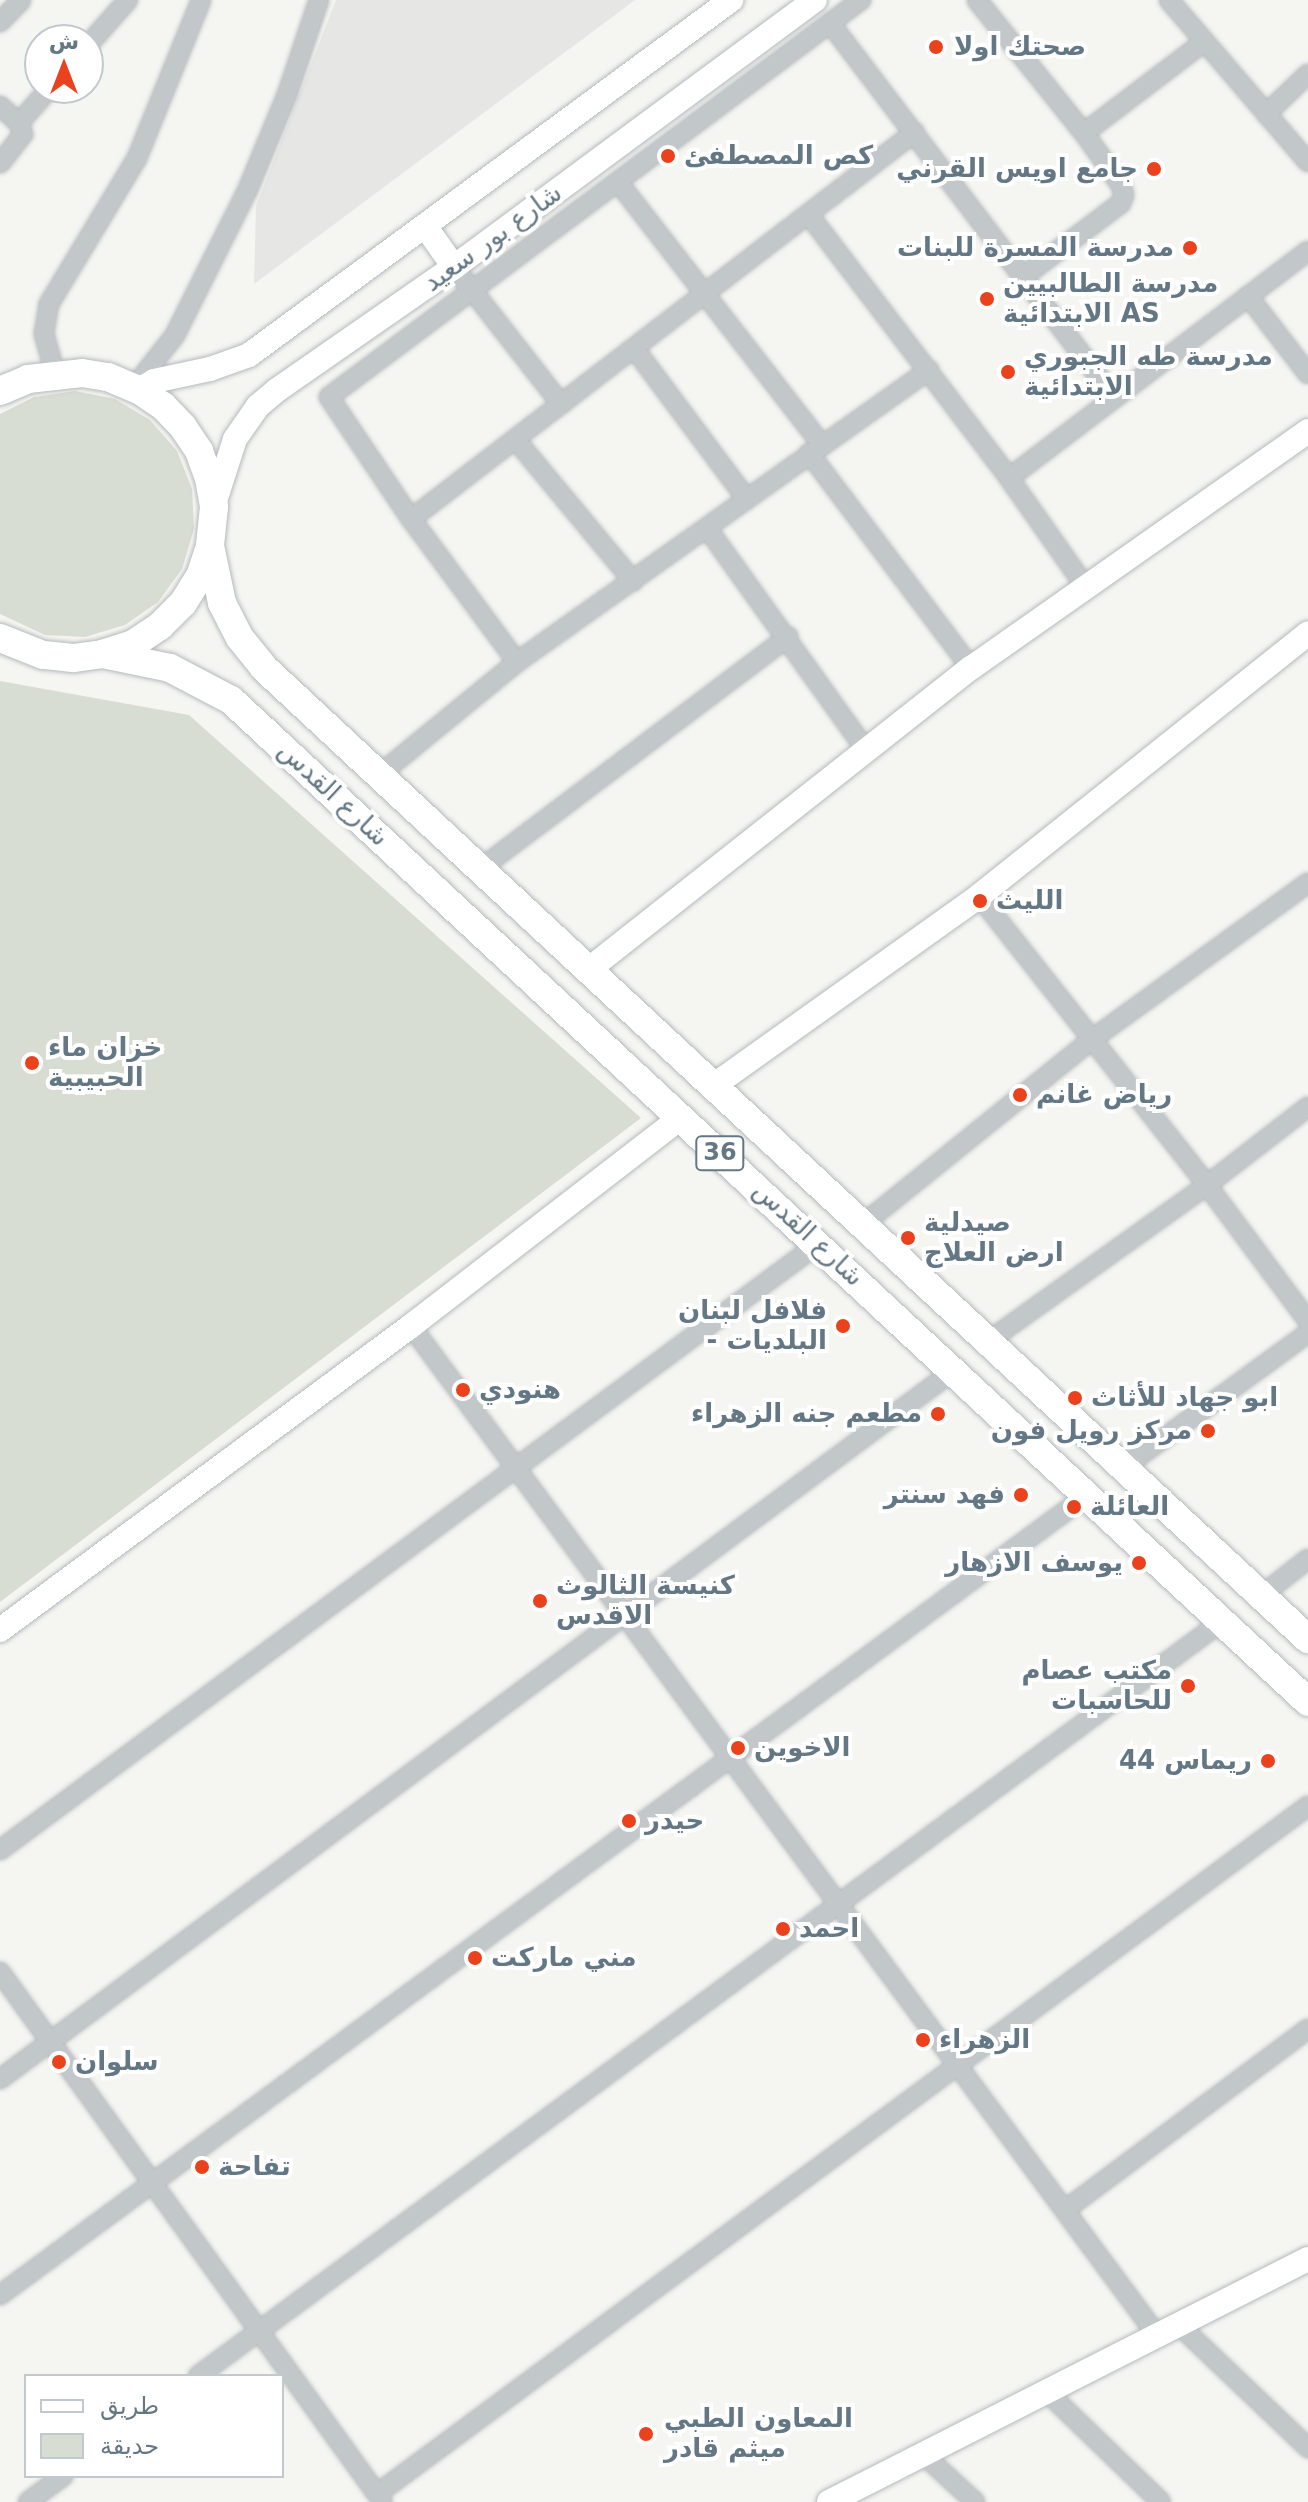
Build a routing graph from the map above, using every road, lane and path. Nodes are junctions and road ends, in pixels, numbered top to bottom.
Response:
1 (21, 0) edge
2 (128, 0) edge
3 (201, 0) edge
4 (731, 0) edge
5 (815, 0) edge
6 (861, 0) edge
7 (977, 0) edge
8 (313, 3) edge
9 (1177, 3) edge
10 (0, 22) edge
11 (830, 23) junction
12 (104, 27) edge
13 (1204, 42) junction
14 (1308, 74) edge
15 (36, 104) edge
16 (0, 106) edge
17 (1266, 114) junction
18 (19, 123) junction
19 (915, 132) junction
20 (1084, 133) junction
21 (1308, 162) edge
22 (0, 163) edge
23 (618, 182) junction
24 (809, 215) junction
25 (425, 226) junction
26 (1308, 251) edge
27 (454, 267) junction
28 (1022, 278) junction
29 (472, 292) junction
30 (703, 296) junction
31 (1248, 296) junction
32 (634, 348) junction
33 (929, 370) junction
34 (0, 372) edge
35 (1308, 374) edge
36 (41, 376) junction
37 (136, 388) junction
38 (0, 391) edge
39 (1113, 396) junction
40 (561, 404) junction
41 (1308, 431) edge
42 (515, 439) junction
43 (815, 449) junction
44 (1009, 478) junction
45 (746, 498) junction
46 (214, 507) junction
47 (411, 519) junction
48 (707, 528) junction
49 (210, 546) junction
50 (633, 581) junction
51 (1085, 586) junction
52 (1308, 633) edge
53 (788, 637) junction
54 (0, 638) edge
55 (103, 654) junction
56 (0, 655) edge
57 (43, 655) junction
58 (517, 662) junction
59 (971, 668) junction
60 (866, 750) junction
61 (379, 775) junction
62 (480, 869) junction
63 (1308, 883) edge
64 (979, 896) junction
65 (588, 970) junction
66 (1091, 1040) junction
67 (713, 1086) junction
68 (1308, 1107) edge
69 (681, 1117) junction
70 (1207, 1185) junction
71 (862, 1225) junction
72 (818, 1244) junction
73 (913, 1272) junction
74 (947, 1304) junction
75 (898, 1318) junction
76 (1308, 1321) edge
77 (411, 1326) junction
78 (1308, 1333) edge
79 (987, 1342) junction
80 (953, 1371) junction
81 (516, 1467) junction
82 (1123, 1468) junction
83 (1086, 1496) junction
84 (1308, 1559) edge
85 (1263, 1594) junction
86 (625, 1615) junction
87 (1221, 1622) junction
88 (0, 1630) edge
89 (1308, 1639) edge
90 (1306, 1696) edge
91 (730, 1758) junction
92 (1308, 1806) edge
93 (0, 1850) edge
94 (839, 1904) junction
95 (0, 1972) edge
96 (1308, 2029) edge
97 (51, 2042) junction
98 (958, 2065) junction
99 (0, 2079) edge
100 (153, 2183) junction
101 (1065, 2210) junction
102 (1308, 2259) edge
103 (0, 2295) edge
104 (1167, 2329) junction
105 (259, 2331) junction
106 (201, 2374) edge
107 (1047, 2392) junction
108 (1308, 2448) edge
109 (925, 2456) junction
110 (60, 2478) edge
111 (380, 2498) edge
112 (28, 2502) edge
113 (829, 2502) edge
114 (975, 2502) edge
115 (1161, 2502) edge

1 - 10 street
2 - 12 street
3 - 36 street
4 - 25 street, شارع بور سعيد
5 - 27 street, شارع بور سعيد
6 - 11 street
7 - 20 street
8 - 37 street
9 - 13 street
11 - 19 street
11 - 23 street
13 - 17 street
13 - 20 street
14 - 17 street
15 - 18 street
16 - 18 street
17 - 21 street
18 - 22 street
19 - 24 street
19 - 28 street
20 - 28 street
23 - 29 street
23 - 30 street
24 - 30 street
24 - 33 street
25 - 27 street
25 - 37 street, شارع بور سعيد
26 - 31 street
27 - 29 street
27 - 46 street, شارع بور سعيد
28 - 39 street
29 - 40 street
29 - 47 street
30 - 32 street
30 - 43 street
31 - 35 street
31 - 39 street
32 - 40 street
32 - 45 street
33 - 43 street
33 - 44 street
34 - 36 main road
36 - 37 main road
36 - 38 main road
37 - 46 main road
39 - 44 street
40 - 42 street
41 - 51 street
42 - 47 street
42 - 50 street
43 - 45 street
43 - 59 street
44 - 51 street
45 - 48 street
46 - 49 main road
47 - 58 street
48 - 50 street
48 - 53 street
49 - 55 main road
49 - 61 main road, شارع القدس / 36
50 - 58 street
51 - 59 street
52 - 64 street
53 - 60 street
53 - 62 street
54 - 57 main road
55 - 57 main road
55 - 69 main road, شارع القدس / 36
56 - 57 main road
58 - 61 street
59 - 60 street
60 - 65 street
61 - 62 main road, شارع القدس / 36
62 - 65 main road, شارع القدس / 36
63 - 66 street
64 - 66 street
64 - 67 street
65 - 67 main road, شارع القدس / 36
66 - 70 street
66 - 71 street
67 - 71 main road, شارع القدس / 36
68 - 70 street
69 - 72 main road, شارع القدس / 36
69 - 77 street
70 - 76 street
70 - 79 street
71 - 73 main road, شارع القدس / 36
72 - 75 main road, شارع القدس / 36
72 - 81 street
73 - 74 main road, شارع القدس / 36
73 - 75 main road
74 - 75 main road
74 - 79 main road, شارع القدس / 36
75 - 80 main road, شارع القدس / 36
77 - 81 street
77 - 88 street
78 - 82 street
79 - 82 main road, شارع القدس / 36
80 - 83 main road, شارع القدس / 36
80 - 86 street
81 - 86 street
81 - 93 street
82 - 85 main road, شارع القدس / 36
83 - 87 main road, شارع القدس / 36
83 - 91 street
84 - 85 street
85 - 89 main road, شارع القدس / 36
86 - 91 street
86 - 97 street
87 - 90 main road, شارع القدس / 36
87 - 94 street
91 - 94 street
91 - 100 street
92 - 98 street
94 - 98 street
94 - 105 street
95 - 97 street
96 - 101 street
97 - 99 street
97 - 100 street
98 - 101 street
98 - 111 street
100 - 103 street
100 - 105 street
101 - 104 street
102 - 104 street
104 - 107 street
104 - 108 street
105 - 106 street
105 - 111 street
107 - 109 street
107 - 115 street
109 - 113 street
109 - 114 street
110 - 112 street

